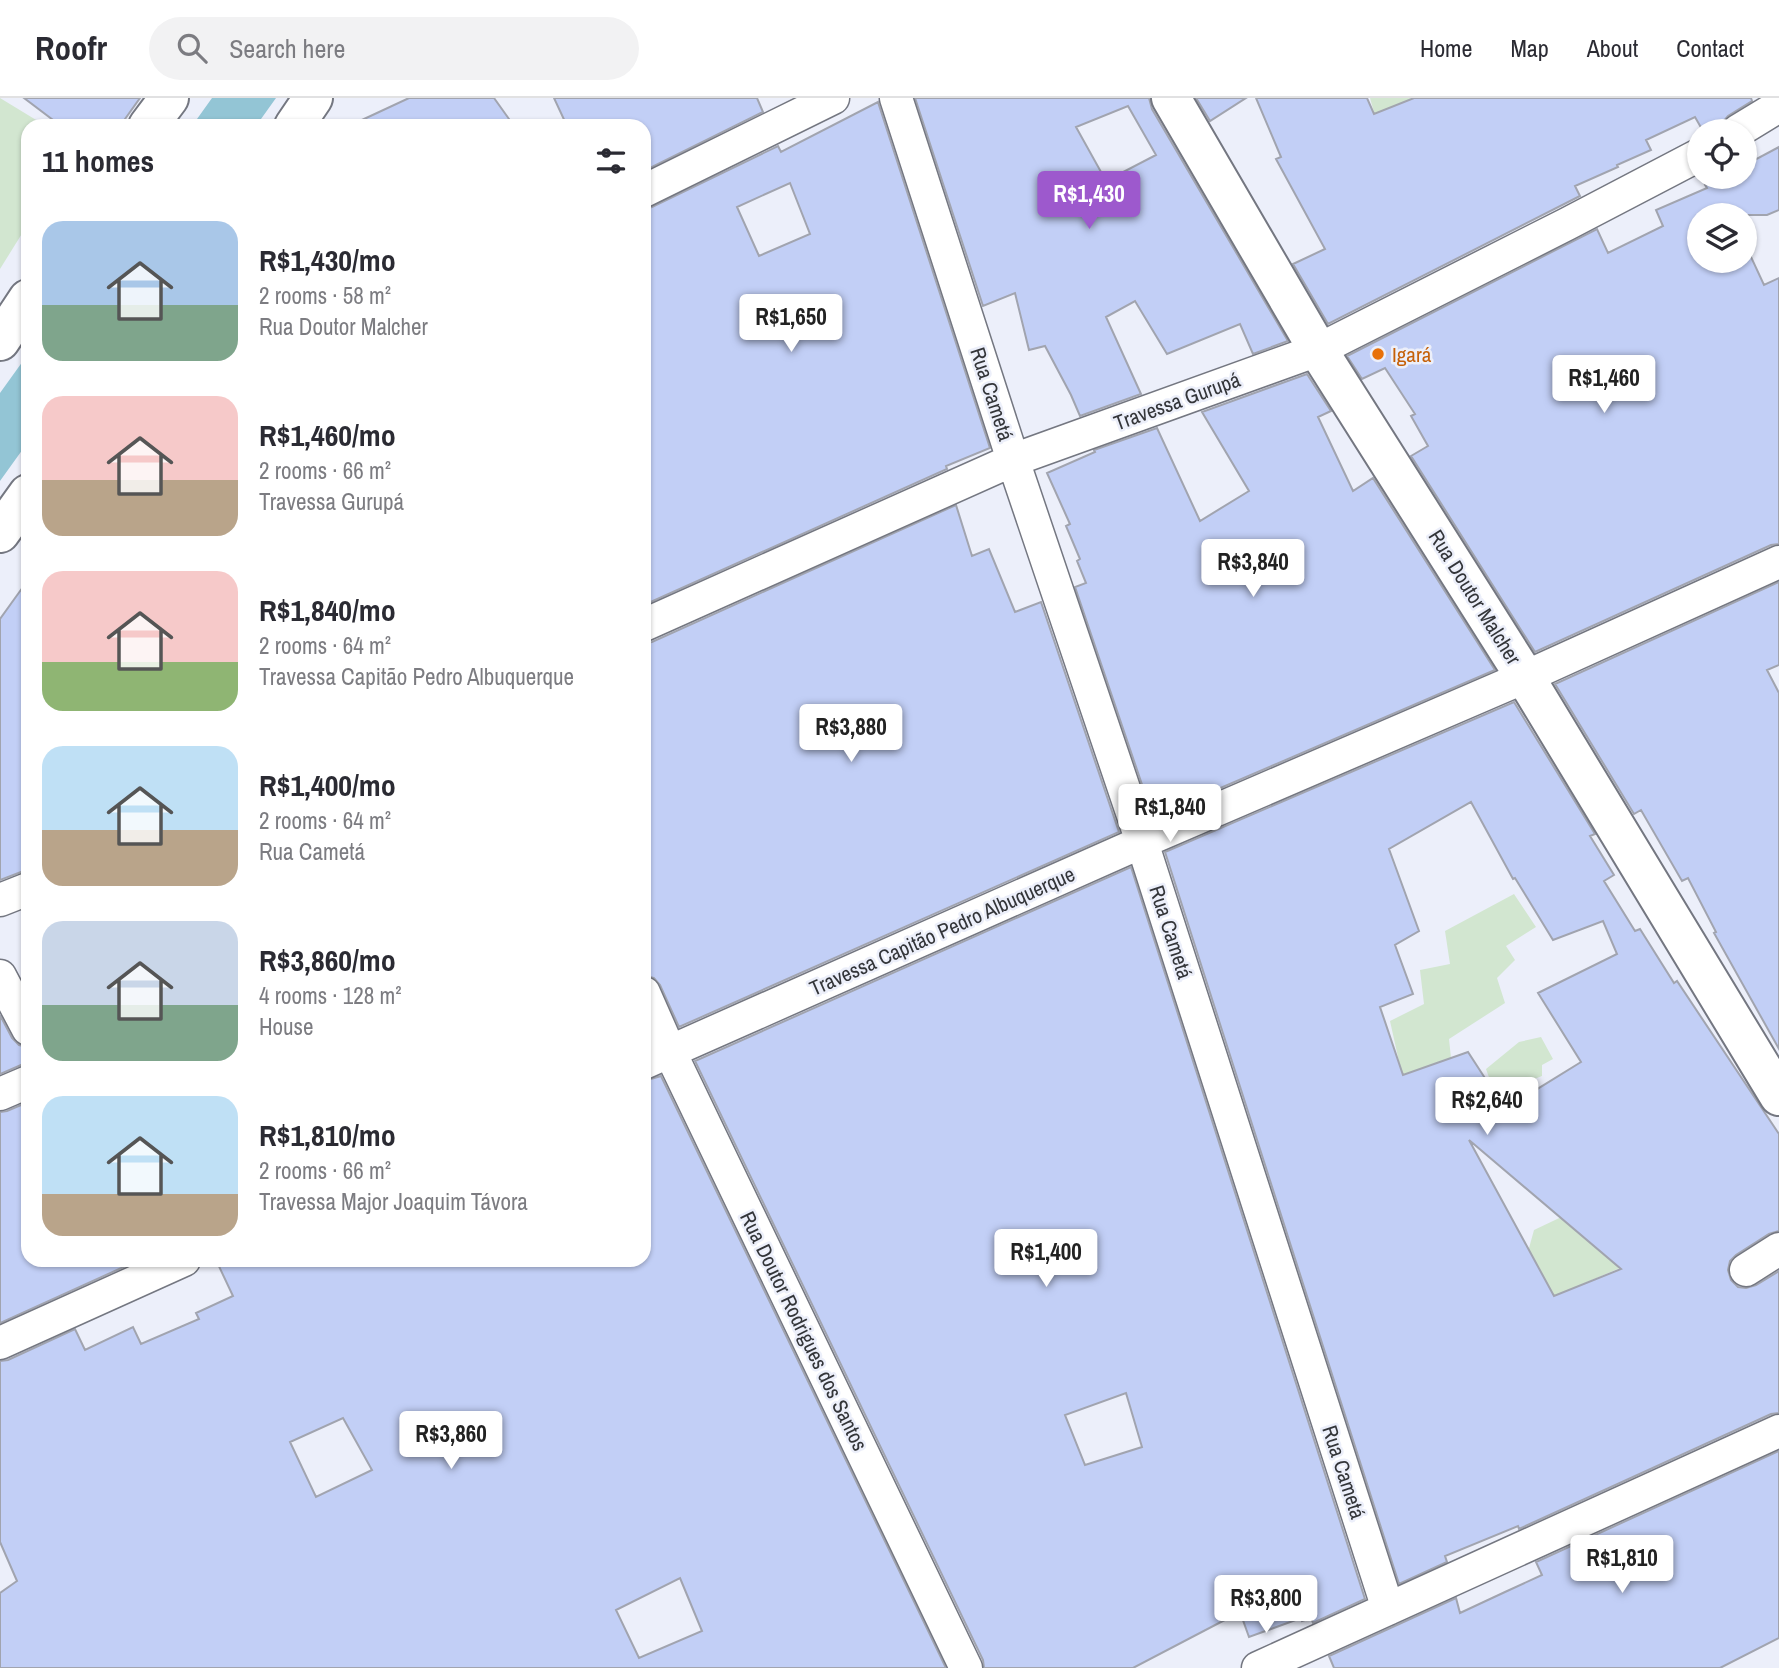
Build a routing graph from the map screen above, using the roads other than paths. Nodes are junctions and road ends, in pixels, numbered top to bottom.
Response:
1 (169, 98) edge
2 (313, 98) edge
3 (832, 98) edge
4 (896, 98) edge
5 (1171, 98) edge
6 (1779, 106) edge
7 (153, 119) edge
8 (299, 119) edge
9 (1757, 119) edge
10 (1687, 161) edge
11 (651, 188) edge
12 (21, 310) edge
13 (0, 341) edge
14 (1318, 350) junction
15 (1013, 460) junction
16 (21, 504) edge
17 (0, 533) edge
18 (1779, 562) edge
19 (651, 622) edge
20 (1525, 677) junction
21 (1142, 842) junction
22 (21, 891) edge
23 (0, 900) edge
24 (0, 976) edge
25 (21, 1016) edge
26 (651, 1027) edge
27 (657, 1057) edge
28 (21, 1085) edge
29 (0, 1094) edge
30 (1779, 1096) edge
31 (1779, 1249) edge
32 (161, 1267) edge
33 (1746, 1270) dead end
34 (0, 1343) edge
35 (1779, 1431) edge
36 (1388, 1609) junction
37 (1300, 1659) edge
38 (966, 1668) edge
39 (1258, 1668) edge

1 - 7 street
2 - 8 street
3 - 11 street
4 - 15 street, Rua Cametá
5 - 14 street, Rua Doutor Malcher
6 - 9 street
10 - 14 street, Travessa Gurupá
12 - 13 street
14 - 15 street, Travessa Gurupá
14 - 20 street, Rua Doutor Malcher
15 - 19 street, Travessa Gurupá
15 - 21 street, Rua Cametá
16 - 17 street
18 - 20 street, Travessa Capitão Pedro Albuquerque
20 - 21 street, Travessa Capitão Pedro Albuquerque
20 - 30 street, Rua Doutor Malcher
21 - 27 street, Travessa Capitão Pedro Albuquerque
21 - 36 street, Rua Cametá
22 - 23 street
24 - 25 street
26 - 27 street, Rua Doutor Rodrigues dos Santos
27 - 38 street, Rua Doutor Rodrigues dos Santos
28 - 29 street
31 - 33 street
32 - 34 street
35 - 36 street
36 - 37 street
37 - 39 street

